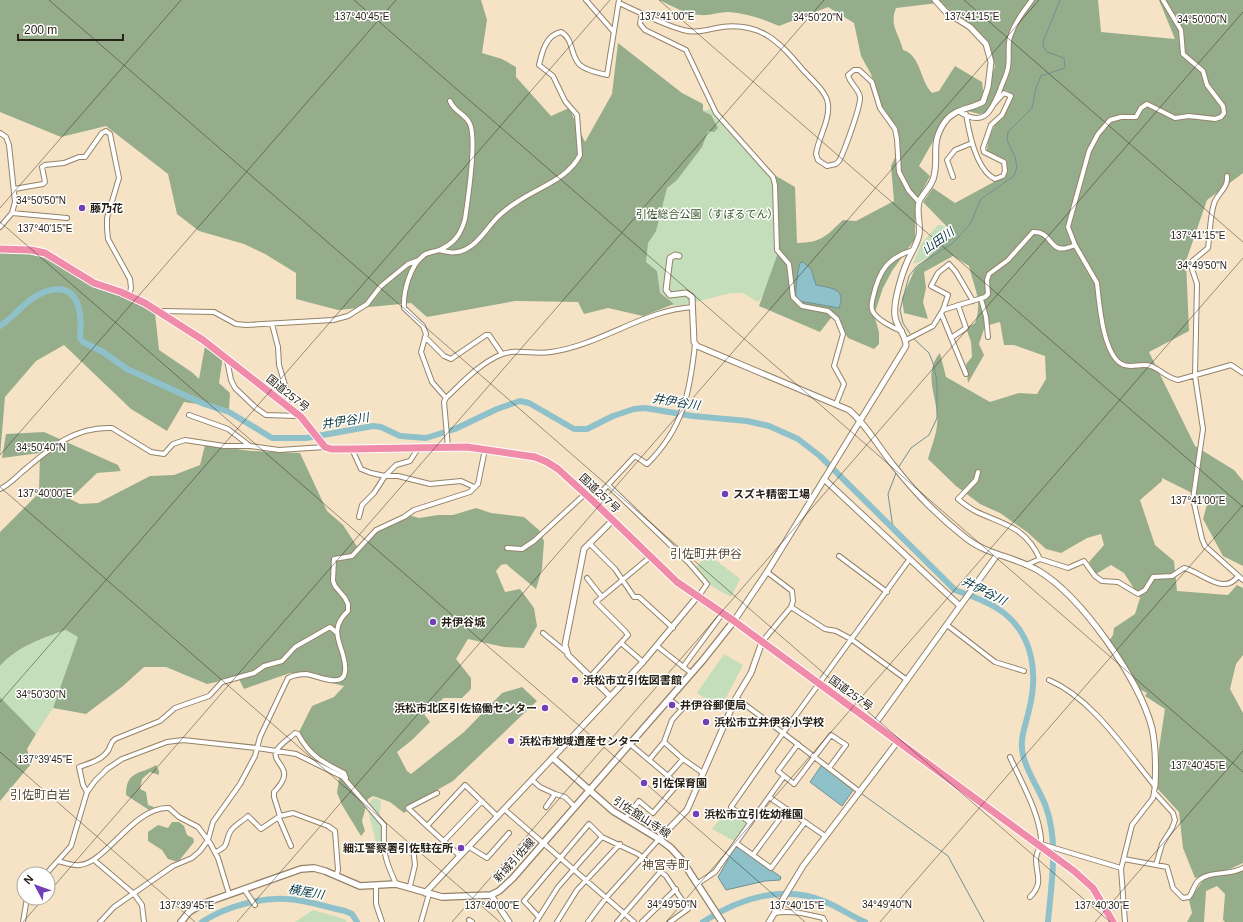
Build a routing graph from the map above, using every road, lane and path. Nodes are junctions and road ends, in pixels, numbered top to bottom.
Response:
1 (586, 0) edge
2 (935, 0) edge
3 (1032, 0) edge
4 (1163, 0) edge
5 (619, 1) edge
6 (642, 13) junction
7 (613, 31) junction
8 (450, 102) dead end
9 (994, 104) junction
10 (958, 110) junction
11 (966, 114) junction
12 (0, 133) edge
13 (6, 137) junction
14 (0, 138) edge
15 (972, 142) junction
16 (983, 148) junction
17 (975, 151) junction
18 (1227, 176) dead end
19 (953, 177) dead end
20 (14, 189) junction
21 (919, 202) junction
22 (12, 213) junction
23 (67, 218) dead end
24 (0, 227) edge
25 (1075, 245) junction
26 (0, 249) edge
27 (439, 250) junction
28 (913, 250) junction
29 (679, 256) dead end
30 (419, 260) junction
31 (129, 296) junction
32 (981, 299) junction
33 (973, 301) junction
34 (958, 305) junction
35 (693, 307) junction
36 (157, 311) junction
37 (942, 312) junction
38 (272, 324) junction
39 (902, 331) junction
40 (425, 337) junction
41 (951, 338) junction
42 (988, 338) dead end
43 (907, 340) junction
44 (696, 344) junction
45 (502, 354) junction
46 (227, 359) junction
47 (1243, 373) edge
48 (966, 374) dead end
49 (1195, 376) junction
50 (446, 398) junction
51 (836, 404) junction
52 (287, 406) junction
53 (189, 416) dead end
54 (301, 417) junction
55 (860, 422) junction
56 (250, 446) junction
57 (323, 446) junction
58 (420, 447) junction
59 (448, 447) junction
60 (352, 449) junction
61 (485, 449) junction
62 (978, 472) dead end
63 (385, 476) junction
64 (826, 477) junction
65 (608, 485) junction
66 (474, 488) junction
67 (0, 489) edge
68 (585, 494) junction
69 (593, 501) junction
70 (359, 517) dead end
71 (613, 520) junction
72 (589, 543) junction
73 (507, 548) dead end
74 (997, 555) junction
75 (839, 556) dead end
76 (650, 557) junction
77 (1040, 559) junction
78 (909, 560) junction
79 (1026, 565) junction
80 (767, 572) junction
81 (1238, 576) junction
82 (587, 578) dead end
83 (623, 580) junction
84 (1243, 580) edge
85 (887, 592) junction
86 (602, 597) junction
87 (697, 597) junction
88 (961, 605) junction
89 (791, 607) junction
90 (722, 614) junction
91 (734, 621) junction
92 (946, 625) junction
93 (673, 628) junction
94 (337, 633) junction
95 (543, 633) dead end
96 (851, 639) junction
97 (762, 642) junction
98 (621, 643) junction
99 (657, 646) junction
100 (566, 652) junction
101 (643, 662) junction
102 (683, 667) junction
103 (1024, 671) dead end
104 (691, 674) junction
105 (590, 677) junction
106 (907, 680) junction
107 (1049, 680) dead end
108 (819, 684) junction
109 (610, 696) junction
110 (736, 698) junction
111 (669, 699) junction
112 (875, 724) junction
113 (783, 733) junction
114 (898, 741) junction
115 (664, 742) junction
116 (630, 744) junction
117 (798, 744) junction
118 (257, 748) junction
119 (277, 750) junction
120 (815, 756) junction
121 (1010, 757) dead end
122 (553, 758) junction
123 (649, 760) junction
124 (682, 760) junction
125 (829, 768) junction
126 (703, 773) junction
127 (668, 776) junction
128 (784, 776) junction
129 (346, 780) junction
130 (532, 780) junction
131 (1155, 786) junction
132 (589, 791) junction
133 (87, 792) junction
134 (860, 792) junction
135 (1154, 792) junction
136 (437, 793) dead end
137 (555, 794) junction
138 (769, 797) junction
139 (482, 801) junction
140 (546, 807) dead end
141 (575, 807) junction
142 (504, 809) junction
143 (787, 810) junction
144 (497, 816) junction
145 (280, 817) junction
146 (625, 819) junction
147 (750, 822) junction
148 (805, 822) junction
149 (428, 826) junction
150 (509, 833) dead end
151 (825, 836) junction
152 (602, 837) junction
153 (659, 839) junction
154 (208, 840) junction
155 (444, 841) junction
156 (544, 842) junction
157 (736, 843) junction
158 (383, 844) junction
159 (620, 844) junction
160 (291, 846) dead end
161 (1042, 846) junction
162 (469, 847) junction
163 (216, 852) junction
164 (753, 855) junction
165 (460, 856) junction
166 (642, 857) junction
167 (561, 858) junction
168 (1124, 859) junction
169 (94, 860) junction
170 (58, 861) junction
171 (1156, 865) junction
172 (53, 866) edge
173 (1121, 868) junction
174 (1243, 868) edge
175 (574, 870) junction
176 (661, 871) junction
177 (336, 876) junction
178 (586, 880) junction
179 (396, 884) junction
180 (697, 884) junction
181 (376, 886) junction
182 (410, 886) junction
183 (244, 888) junction
184 (676, 889) junction
185 (427, 893) junction
186 (134, 894) junction
187 (229, 894) junction
188 (491, 895) junction
189 (1030, 897) dead end
190 (606, 898) junction
191 (255, 905) dead end
192 (26, 906) edge
193 (775, 912) junction
194 (625, 914) junction
195 (539, 917) junction
196 (23, 922) edge
197 (100, 922) edge
198 (144, 922) edge
199 (181, 922) edge
200 (382, 922) edge
201 (421, 922) edge
202 (508, 922) edge
203 (536, 922) edge
204 (557, 922) edge
205 (588, 922) edge
206 (617, 922) edge
207 (634, 922) edge
208 (642, 922) edge
209 (670, 922) edge
210 (722, 922) edge
211 (769, 922) edge
212 (825, 922) edge
213 (1113, 922) edge
214 (1125, 922) edge

1 - 7 street
2 - 10 street
3 - 9 street
4 - 25 street
5 - 6 street
5 - 7 street
6 - 21 street
6 - 51 street
7 - 27 street
8 - 27 street
9 - 11 street
9 - 16 street
10 - 11 street
10 - 21 street
11 - 15 street
12 - 13 street
13 - 14 street
13 - 20 street
15 - 17 street
15 - 19 street
16 - 17 street
16 - 17 street
18 - 49 street
20 - 22 street
20 - 31 street
21 - 28 street
22 - 23 street
22 - 24 street
25 - 32 street
25 - 49 street
26 - 31 highway, 国道257号
27 - 30 street
28 - 39 street
28 - 39 street
29 - 35 street
30 - 38 street
30 - 40 street
31 - 36 highway, 国道257号
32 - 33 street
32 - 42 street
33 - 34 street
33 - 37 street
34 - 37 street
34 - 41 street
35 - 44 street
35 - 45 street
36 - 38 street
36 - 46 highway, 国道257号
37 - 41 street
37 - 43 street
38 - 52 street
39 - 43 street
40 - 45 street
40 - 50 street
41 - 48 street
43 - 55 street
44 - 51 street
44 - 65 street
45 - 50 street
46 - 52 highway, 国道257号
46 - 54 street
47 - 49 street
49 - 81 street
50 - 59 street
51 - 55 street
52 - 54 highway, 国道257号
53 - 56 street
54 - 57 highway, 国道257号
55 - 64 street
55 - 74 street
56 - 57 street
56 - 67 street
57 - 60 highway, 国道257号
58 - 59 highway, 国道257号
58 - 60 highway, 国道257号
58 - 63 street
59 - 61 highway, 国道257号
60 - 63 street
61 - 66 street
61 - 68 highway, 国道257号
62 - 77 street
63 - 66 street
63 - 70 street
64 - 78 street
64 - 80 street
65 - 69 street
65 - 87 street
66 - 94 street
68 - 69 highway, 国道257号
68 - 73 street
69 - 71 highway, 国道257号
71 - 72 street
71 - 76 highway, 国道257号
72 - 83 street
72 - 100 street
74 - 79 street
74 - 88 street
75 - 85 street
76 - 83 street
76 - 87 highway, 国道257号
77 - 79 street
77 - 81 street
78 - 85 street
78 - 88 street
79 - 131 street
80 - 89 street
80 - 91 street
81 - 84 street
82 - 86 street
83 - 86 street
83 - 93 street
85 - 96 street
86 - 98 street
87 - 90 highway, 国道257号
87 - 93 street
88 - 92 street
89 - 96 street
89 - 97 street
90 - 91 highway, 国道257号
90 - 102 street
91 - 97 highway, 国道257号
91 - 104 main road, 新城引佐線
92 - 103 street
92 - 106 street
93 - 99 street
94 - 118 street
94 - 133 street
95 - 100 street
96 - 106 street
96 - 108 street
97 - 108 highway, 国道257号
97 - 110 street
98 - 101 street
98 - 105 street
99 - 101 street
99 - 102 street
100 - 105 street
101 - 109 street
102 - 104 street
104 - 111 main road, 新城引佐線
105 - 109 street
106 - 112 street
107 - 131 street
108 - 112 highway, 国道257号
108 - 113 street
109 - 122 street
110 - 113 street
110 - 126 street
111 - 115 street
111 - 116 main road, 新城引佐線
112 - 114 highway, 国道257号
113 - 117 street
113 - 147 street
114 - 134 street
114 - 161 highway, 国道257号
115 - 123 street
115 - 124 street
116 - 123 street
116 - 132 main road, 新城引佐線
117 - 120 street
117 - 128 street
118 - 119 street
118 - 133 street
118 - 154 street
119 - 129 street
119 - 129 street
119 - 145 street
120 - 125 street
120 - 125 street
120 - 128 street
121 - 161 street
122 - 130 street
122 - 132 main road, 引佐舘山寺線
123 - 127 street
124 - 126 street
124 - 127 street
125 - 134 street
126 - 153 street
127 - 146 street
128 - 138 street
129 - 158 street
130 - 137 street
130 - 142 street
131 - 135 street
132 - 141 main road, 新城引佐線
132 - 146 main road, 引佐舘山寺線
133 - 170 street
134 - 151 street
135 - 168 street
135 - 171 street
136 - 149 street
137 - 140 street
137 - 141 street
138 - 143 street
138 - 147 street
139 - 144 street
139 - 149 street
139 - 155 street
141 - 156 main road, 新城引佐線
142 - 144 street
142 - 156 street
143 - 148 street
143 - 164 street
144 - 162 street
145 - 160 street
145 - 163 street
145 - 177 street
146 - 153 main road, 引佐舘山寺線
147 - 157 street
148 - 151 street
148 - 164 street
149 - 155 street
150 - 162 street
151 - 193 street
152 - 159 street
152 - 167 street
152 - 175 street
153 - 166 street
153 - 180 main road, 引佐舘山寺線
154 - 163 street
154 - 169 street
154 - 186 street
155 - 165 street
156 - 167 street
156 - 188 main road, 新城引佐線
157 - 164 street
157 - 180 street
158 - 179 street
158 - 182 street
159 - 166 street
159 - 178 street
161 - 173 street
161 - 189 street
161 - 213 highway, 国道257号
162 - 165 street
163 - 187 street
165 - 185 street
166 - 176 street
166 - 190 street
167 - 175 street
167 - 195 street
168 - 171 street
168 - 173 street
169 - 170 street
169 - 186 street
170 - 172 street
171 - 174 street
173 - 214 street
175 - 178 street
175 - 195 street
176 - 184 street
176 - 194 street
177 - 181 main road, 新城引佐線
177 - 183 main road, 新城引佐線
178 - 190 street
178 - 204 street
179 - 181 main road, 新城引佐線
179 - 182 main road, 新城引佐線
180 - 210 main road, 引佐舘山寺線
181 - 200 street
182 - 185 main road, 新城引佐線
183 - 187 main road, 新城引佐線
183 - 191 street
184 - 208 street
184 - 209 street
185 - 188 main road, 新城引佐線
185 - 201 street
186 - 197 street
186 - 198 street
187 - 199 main road, 新城引佐線
188 - 202 street
190 - 194 street
190 - 205 street
192 - 196 street
193 - 211 street
193 - 212 street
194 - 206 street
194 - 207 street
195 - 203 street

